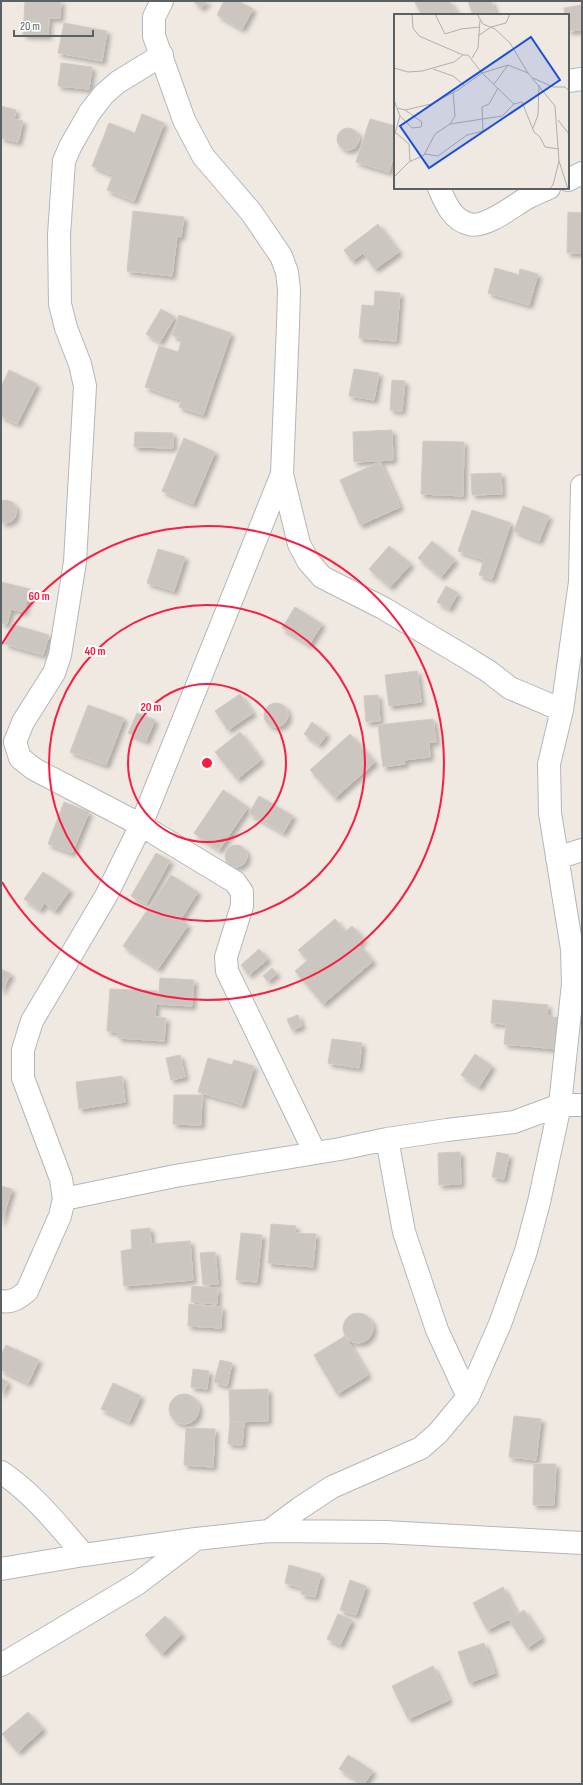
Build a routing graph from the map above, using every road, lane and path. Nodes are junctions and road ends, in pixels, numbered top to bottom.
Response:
1 (162, 1) edge
2 (162, 55) junction
3 (582, 79) edge
4 (569, 81) edge
5 (582, 173) edge
6 (569, 180) edge
7 (439, 189) edge
8 (547, 189) edge
9 (282, 474) junction
10 (582, 486) edge
11 (562, 710) junction
12 (141, 824) junction
13 (582, 850) edge
14 (557, 858) junction
15 (560, 1105) junction
16 (582, 1105) edge
17 (387, 1139) junction
18 (315, 1153) junction
19 (64, 1199) junction
20 (1, 1301) edge
21 (468, 1397) junction
22 (1, 1472) edge
23 (269, 1531) junction
24 (196, 1539) junction
25 (582, 1543) edge
26 (84, 1555) junction
27 (1, 1569) edge
28 (1, 1664) edge

1 - 2 street
2 - 9 street
2 - 12 street
3 - 4 street
5 - 6 street
7 - 8 street
9 - 11 street
9 - 12 street
10 - 11 street
11 - 14 street
12 - 18 street
12 - 19 street
13 - 14 street
14 - 15 street
15 - 16 street
15 - 17 street
15 - 21 street
17 - 18 street
17 - 21 street
18 - 19 street
19 - 20 street
21 - 23 street
22 - 26 street
23 - 24 street
23 - 25 street
24 - 26 street
24 - 28 street
26 - 27 street

